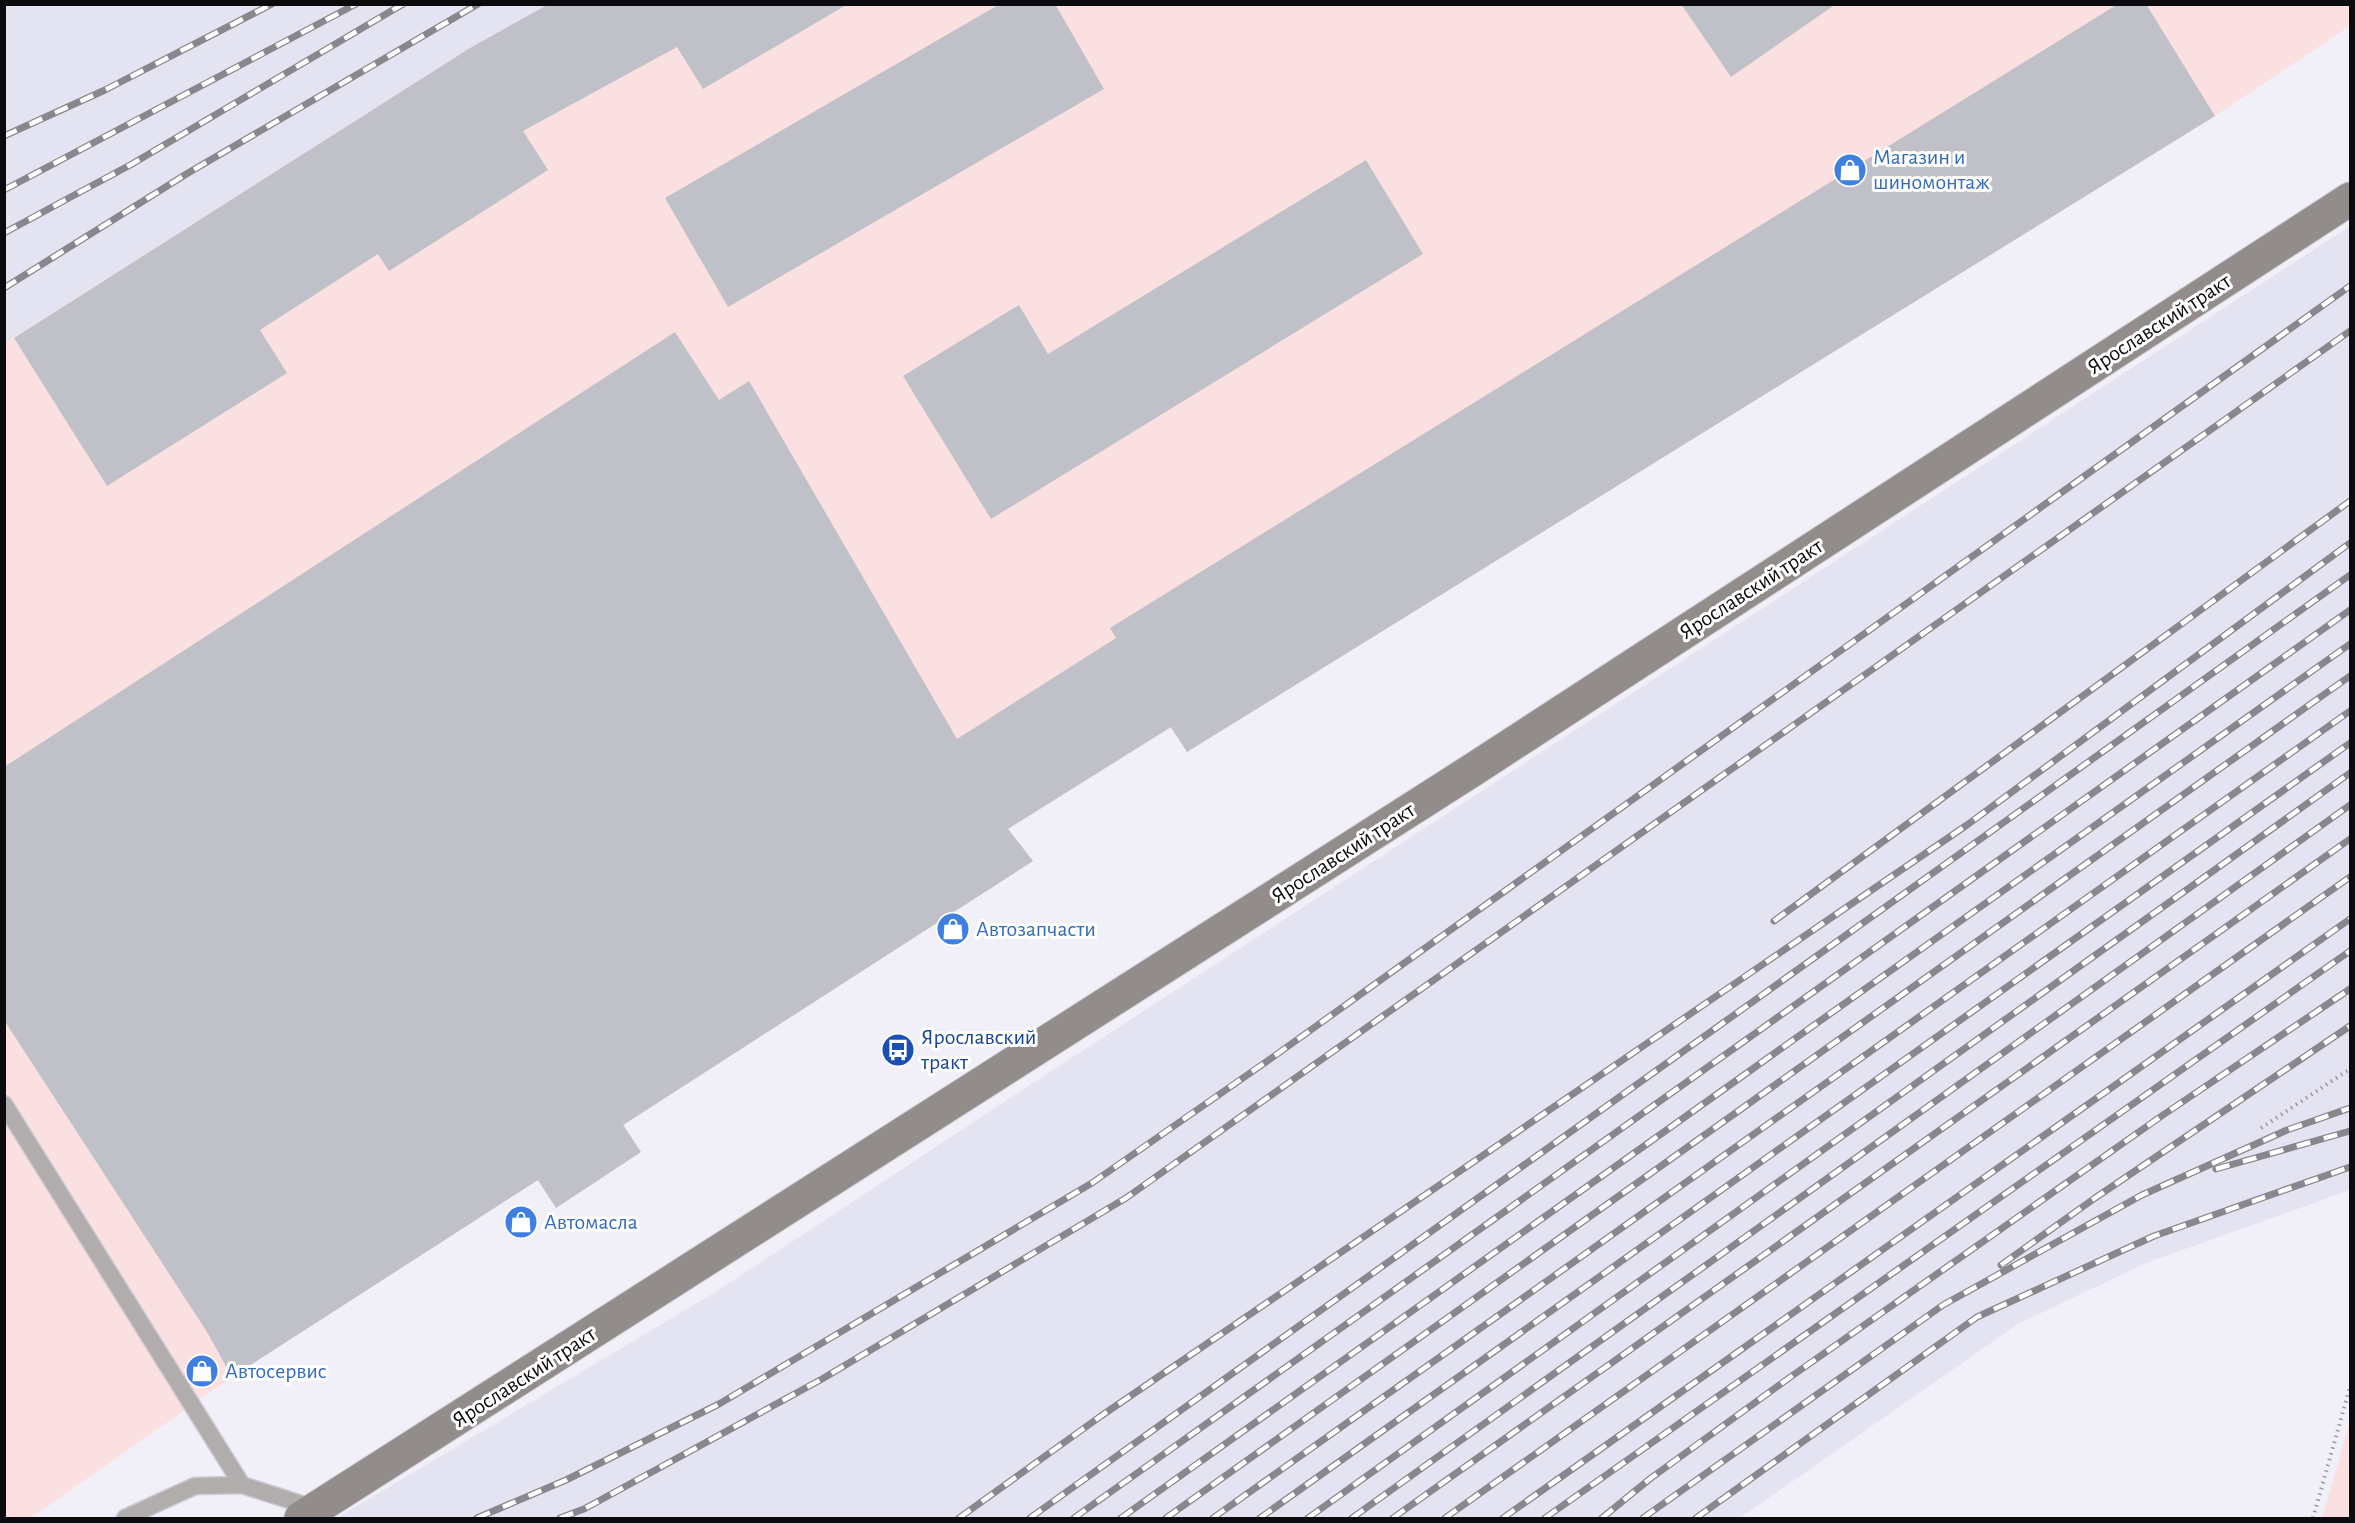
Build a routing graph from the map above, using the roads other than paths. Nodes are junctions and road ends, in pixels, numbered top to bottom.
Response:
1 (2350, 199) edge
2 (4, 1104) edge
3 (242, 1485) junction
4 (307, 1513) edge
5 (125, 1518) edge

1 - 4 street, Ярославский тракт
2 - 3 lane
3 - 4 lane
3 - 5 lane

